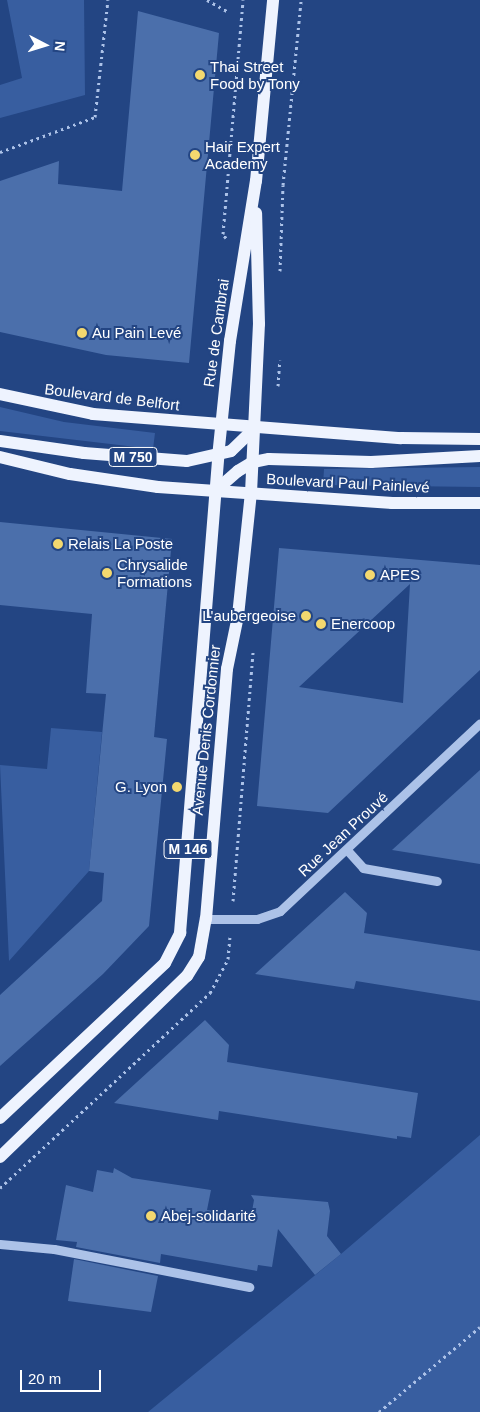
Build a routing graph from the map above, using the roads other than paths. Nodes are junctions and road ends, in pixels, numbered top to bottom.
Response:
1 (273, 0) edge
2 (256, 181) junction
3 (0, 394) edge
4 (222, 425) junction
5 (255, 428) junction
6 (480, 439) edge
7 (0, 441) edge
8 (480, 456) edge
9 (0, 457) edge
10 (218, 457) junction
11 (253, 462) junction
12 (215, 491) junction
13 (250, 493) junction
14 (480, 503) edge
15 (480, 723) edge
16 (347, 850) junction
17 (437, 880) dead end
18 (206, 919) junction
19 (0, 1118) edge
20 (0, 1156) edge
21 (0, 1244) edge
22 (249, 1287) dead end

1 - 2 main road, Rue de Cambrai
2 - 4 main road, Rue de Cambrai
2 - 5 main road, Rue de Cambrai
3 - 4 main road, Boulevard de Belfort
4 - 5 main road, Boulevard de Belfort
4 - 10 main road, Rue de Cambrai
5 - 6 main road, Boulevard de Belfort
5 - 10 main road, M 750
5 - 11 main road, Rue de Cambrai
7 - 10 main road, M 750
8 - 11 main road
9 - 12 main road, M 750
10 - 12 main road, Rue de Cambrai
11 - 12 main road
11 - 13 main road, Rue de Cambrai
12 - 13 main road, Boulevard Paul Painlevé / M 750
12 - 19 main road, Avenue Denis Cordonnier / M 146
13 - 14 main road, Boulevard Paul Painlevé
13 - 18 main road, Avenue Denis Cordonnier / M 146
15 - 16 street, Rue Jean Prouvé
16 - 17 street
16 - 18 street, Rue Jean Prouvé
18 - 20 main road, Avenue Denis Cordonnier / M 146
21 - 22 street

